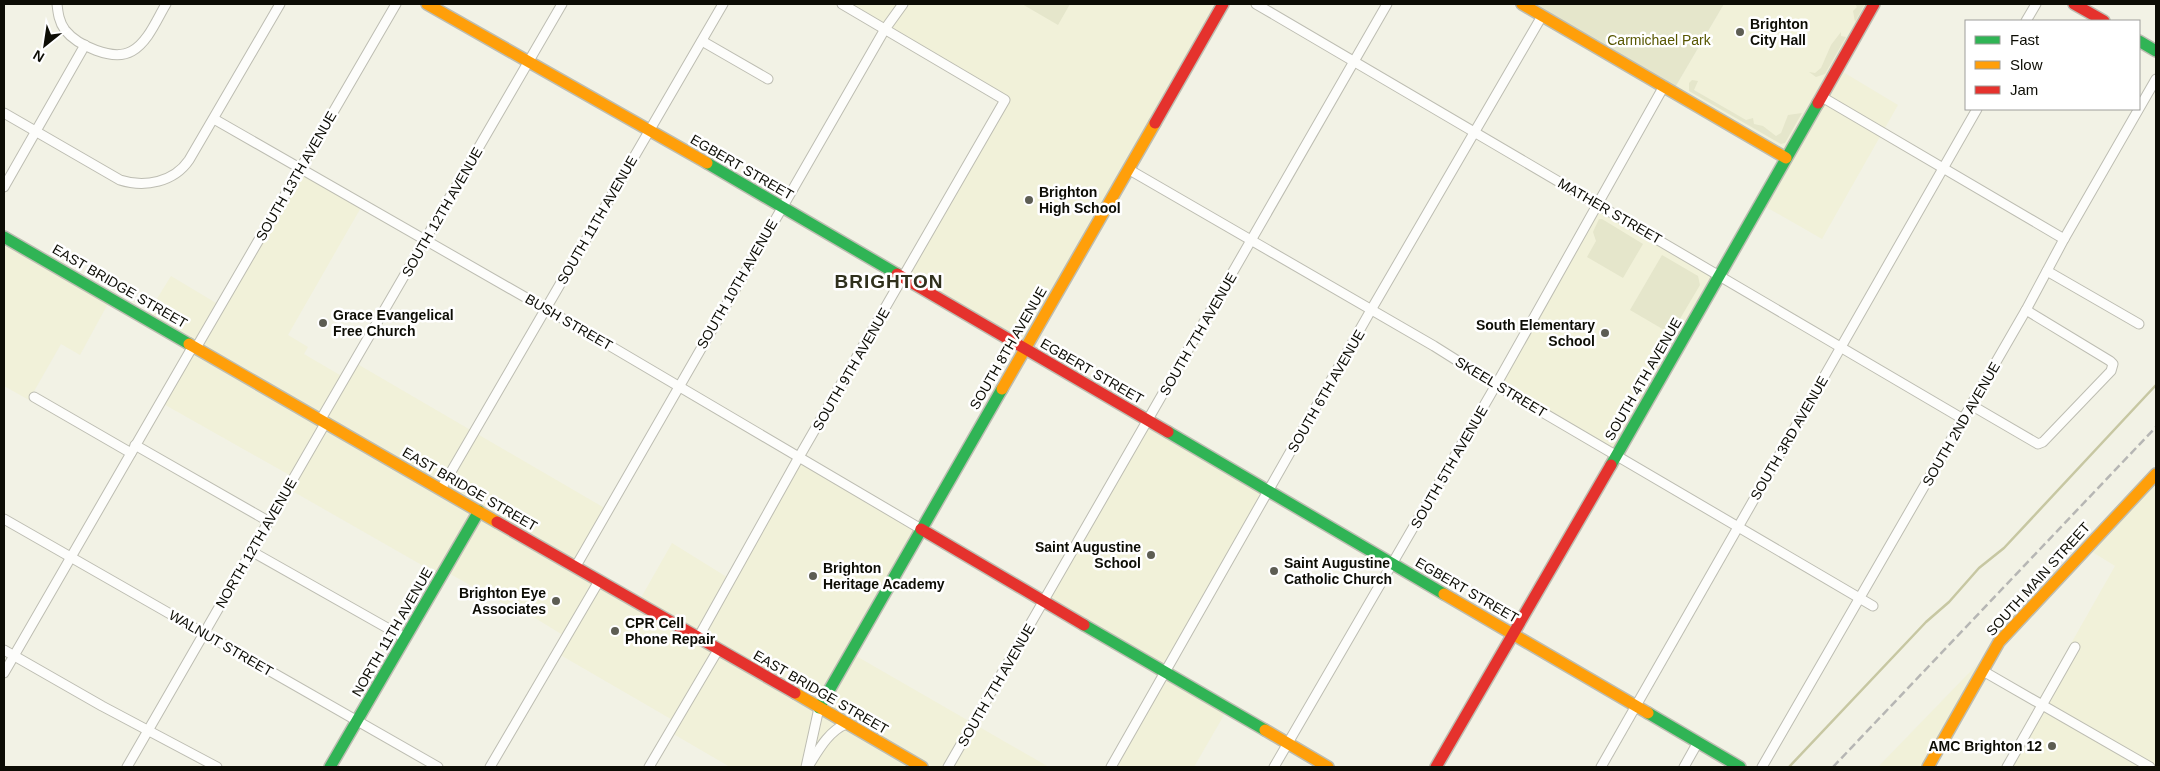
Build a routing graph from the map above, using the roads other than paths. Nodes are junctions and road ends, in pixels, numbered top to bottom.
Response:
1 (57, 4) edge
2 (166, 4) edge
3 (280, 4) edge
4 (396, 4) edge
5 (427, 4) edge
6 (562, 4) edge
7 (723, 4) edge
8 (842, 4) edge
9 (903, 4) edge
10 (1223, 4) edge
11 (1256, 4) edge
12 (1387, 4) edge
13 (1522, 4) edge
14 (1874, 4) edge
15 (2036, 4) edge
16 (2074, 4) edge
17 (1542, 16) junction
18 (2027, 20) edge
19 (2102, 20) edge
20 (885, 29) junction
21 (702, 41) junction
22 (2140, 42) edge
23 (85, 45) junction
24 (2156, 51) edge
25 (528, 62) junction
26 (1353, 62) junction
27 (2156, 79) edge
28 (768, 80) dead end
29 (1664, 86) junction
30 (1822, 96) junction
31 (2140, 107) edge
32 (1976, 110) edge
33 (2138, 110) edge
34 (4, 113) edge
35 (214, 119) junction
36 (649, 131) junction
37 (1474, 131) junction
38 (35, 132) junction
39 (1786, 158) junction
40 (301, 168) junction
41 (1943, 168) junction
42 (1128, 170) junction
43 (4, 187) edge
44 (1598, 205) junction
45 (781, 207) junction
46 (4, 237) edge
47 (2064, 239) junction
48 (425, 240) junction
49 (1251, 240) junction
50 (2047, 271) junction
51 (1720, 276) junction
52 (903, 279) junction
53 (545, 308) junction
54 (1372, 310) junction
55 (2026, 310) junction
56 (2139, 324) dead end
57 (194, 347) junction
58 (1842, 347) junction
59 (1025, 349) junction
60 (1496, 385) junction
61 (679, 386) junction
62 (34, 397) dead end
63 (1971, 405) junction
64 (1963, 418) junction
65 (323, 421) junction
66 (1147, 421) junction
67 (133, 449) junction
68 (1617, 455) junction
69 (798, 457) junction
70 (2156, 474) edge
71 (441, 489) junction
72 (1269, 491) junction
73 (478, 512) junction
74 (4, 519) edge
75 (268, 521) junction
76 (1738, 526) junction
77 (921, 529) junction
78 (251, 551) junction
79 (70, 558) junction
80 (1392, 564) junction
81 (576, 566) junction
82 (599, 580) junction
83 (1861, 599) junction
84 (1045, 600) junction
85 (1873, 606) dead end
86 (205, 633) junction
87 (1512, 633) junction
88 (406, 638) junction
89 (698, 638) junction
90 (2075, 647) dead end
91 (4, 650) edge
92 (718, 650) junction
93 (14, 656) junction
94 (1983, 671) junction
95 (1166, 672) junction
96 (4, 673) edge
97 (2042, 705) junction
98 (1636, 706) junction
99 (819, 708) junction
100 (358, 720) junction
101 (846, 724) junction
102 (149, 729) junction
103 (1698, 742) junction
104 (1288, 743) junction
105 (127, 767) edge
106 (217, 767) edge
107 (330, 767) edge
108 (438, 767) edge
109 (490, 767) edge
110 (649, 767) edge
111 (807, 767) edge
112 (922, 767) edge
113 (948, 767) edge
114 (1111, 767) edge
115 (1274, 767) edge
116 (1328, 767) edge
117 (1436, 767) edge
118 (1601, 767) edge
119 (1684, 767) edge
120 (1740, 767) edge
121 (1762, 767) edge
122 (1928, 767) edge
123 (2007, 767) edge
124 (2150, 767) edge

1 - 23 street
2 - 23 street
3 - 35 street
4 - 40 street, SOUTH 13TH AVENUE
5 - 25 street, EGBERT STREET
6 - 25 street, SOUTH 12TH AVENUE
7 - 21 street, SOUTH 11TH AVENUE
8 - 20 street
9 - 20 street, SOUTH 10TH AVENUE
10 - 42 street, SOUTH 8TH AVENUE
11 - 26 street, MATHER STREET
12 - 26 street, SOUTH 7TH AVENUE
13 - 17 street
14 - 30 street, SOUTH 4TH AVENUE
15 - 18 street
16 - 19 street
17 - 29 street
17 - 37 street, SOUTH 6TH AVENUE
20 - 45 street, SOUTH 10TH AVENUE
20 - 52 street, SOUTH 9TH AVENUE
21 - 28 street
21 - 36 street, SOUTH 11TH AVENUE
22 - 24 street
23 - 38 street
25 - 36 street, EGBERT STREET
25 - 48 street, SOUTH 12TH AVENUE
26 - 37 street, MATHER STREET
26 - 49 street, SOUTH 7TH AVENUE
27 - 31 street, SOUTH 2ND AVENUE
29 - 39 street
29 - 44 street, SOUTH 5TH AVENUE
30 - 39 street, SOUTH 4TH AVENUE
30 - 41 street
32 - 41 street, SOUTH 3RD AVENUE
33 - 47 street, SOUTH 2ND AVENUE
34 - 38 street
35 - 38 street
35 - 40 street, BUSH STREET
36 - 45 street, EGBERT STREET
36 - 53 street, SOUTH 11TH AVENUE
37 - 44 street, MATHER STREET
37 - 54 street, SOUTH 6TH AVENUE
38 - 43 street
39 - 51 street, SOUTH 4TH AVENUE
40 - 48 street, BUSH STREET
40 - 57 street, SOUTH 13TH AVENUE
41 - 47 street
41 - 58 street, SOUTH 3RD AVENUE
42 - 49 street, SKEEL STREET
42 - 59 street, SOUTH 8TH AVENUE
44 - 51 street, MATHER STREET
44 - 60 street, SOUTH 5TH AVENUE
45 - 52 street, EGBERT STREET
45 - 61 street, SOUTH 10TH AVENUE
46 - 57 street, EAST BRIDGE STREET
47 - 50 street, SOUTH 2ND AVENUE
48 - 53 street, BUSH STREET
48 - 65 street, SOUTH 12TH AVENUE
49 - 54 street, SKEEL STREET
49 - 66 street, SOUTH 7TH AVENUE
50 - 55 street, SOUTH 2ND AVENUE
50 - 56 street
51 - 58 street, MATHER STREET
51 - 68 street, SOUTH 4TH AVENUE
52 - 59 street, EGBERT STREET
52 - 69 street, SOUTH 9TH AVENUE
53 - 61 street, BUSH STREET
53 - 71 street, SOUTH 11TH AVENUE
54 - 60 street, SKEEL STREET
54 - 72 street, SOUTH 6TH AVENUE
55 - 63 street, SOUTH 2ND AVENUE
55 - 63 street
57 - 65 street, EAST BRIDGE STREET
57 - 67 street, SOUTH 13TH AVENUE
58 - 64 street, MATHER STREET
58 - 76 street, SOUTH 3RD AVENUE
59 - 66 street, EGBERT STREET
59 - 77 street, SOUTH 8TH AVENUE
60 - 68 street, SKEEL STREET
60 - 80 street, SOUTH 5TH AVENUE
61 - 69 street, BUSH STREET
61 - 81 street, SOUTH 10TH AVENUE
62 - 67 street
63 - 64 street, SOUTH 2ND AVENUE
64 - 83 street, SOUTH 2ND AVENUE
65 - 71 street, EAST BRIDGE STREET
65 - 75 street, NORTH 12TH AVENUE
66 - 72 street, EGBERT STREET
66 - 84 street, SOUTH 7TH AVENUE
67 - 75 street
67 - 79 street, SOUTH 13TH AVENUE
68 - 76 street, SKEEL STREET
68 - 87 street, SOUTH 4TH AVENUE
69 - 77 street, BUSH STREET
69 - 89 street, SOUTH 9TH AVENUE
70 - 94 street, SOUTH MAIN STREET
71 - 73 street, EAST BRIDGE STREET
72 - 80 street, EGBERT STREET
72 - 95 street, SOUTH 6TH AVENUE
73 - 81 street, EAST BRIDGE STREET
73 - 88 street, NORTH 11TH AVENUE
74 - 79 street, WALNUT STREET
75 - 78 street, NORTH 12TH AVENUE
76 - 83 street, SKEEL STREET
76 - 98 street, SOUTH 3RD AVENUE
77 - 84 street
77 - 99 street, SOUTH 8TH AVENUE
78 - 86 street, NORTH 12TH AVENUE
78 - 88 street
79 - 86 street, WALNUT STREET
79 - 93 street, SOUTH 13TH AVENUE
80 - 87 street, EGBERT STREET
80 - 104 street, SOUTH 5TH AVENUE
81 - 82 street, EAST BRIDGE STREET
82 - 89 street, EAST BRIDGE STREET
82 - 109 street
83 - 85 street, SKEEL STREET
83 - 121 street, SOUTH 2ND AVENUE
84 - 95 street
84 - 113 street, SOUTH 7TH AVENUE
86 - 100 street, WALNUT STREET
86 - 102 street, NORTH 12TH AVENUE
87 - 98 street, EGBERT STREET
87 - 117 street, SOUTH 4TH AVENUE
88 - 100 street, NORTH 11TH AVENUE
89 - 92 street, EAST BRIDGE STREET
90 - 97 street
91 - 93 street
92 - 99 street, EAST BRIDGE STREET
92 - 110 street
93 - 96 street, SOUTH 13TH AVENUE
93 - 102 street
94 - 97 street
94 - 122 street, SOUTH MAIN STREET
95 - 104 street
95 - 114 street, SOUTH 6TH AVENUE
97 - 123 street
97 - 124 street
98 - 103 street, EGBERT STREET
98 - 118 street, SOUTH 3RD AVENUE
99 - 101 street, EAST BRIDGE STREET
99 - 111 street
100 - 107 street, NORTH 11TH AVENUE
100 - 108 street, WALNUT STREET
101 - 111 street
101 - 112 street, EAST BRIDGE STREET
102 - 105 street, NORTH 12TH AVENUE
102 - 106 street
103 - 119 street
103 - 120 street, EGBERT STREET
104 - 115 street, SOUTH 5TH AVENUE
104 - 116 street

